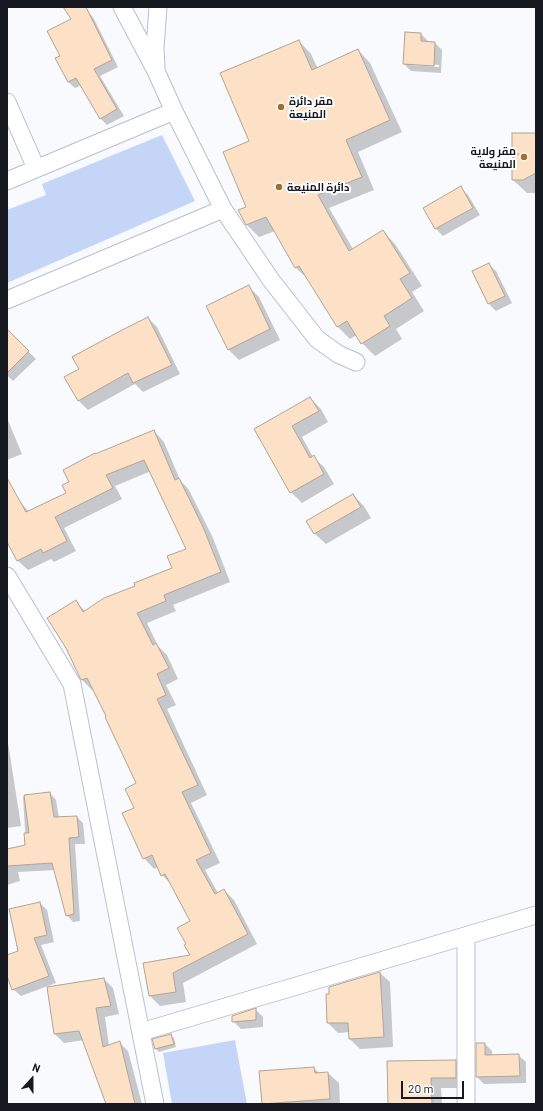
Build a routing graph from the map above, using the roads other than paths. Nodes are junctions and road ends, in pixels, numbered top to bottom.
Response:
1 (122, 7) edge
2 (158, 7) edge
3 (156, 71) junction
4 (7, 102) edge
5 (174, 111) junction
6 (36, 168) junction
7 (7, 181) edge
8 (223, 209) junction
9 (7, 300) edge
10 (356, 362) dead end
11 (7, 576) edge
12 (536, 915) edge
13 (466, 936) junction
14 (141, 1032) junction
15 (155, 1104) edge
16 (466, 1104) edge

1 - 3 street
2 - 3 street
3 - 5 street
4 - 6 street
5 - 6 street
5 - 8 street
6 - 7 street
8 - 9 street
8 - 10 street
11 - 14 street
12 - 13 street
13 - 14 street
13 - 16 street
14 - 15 street

